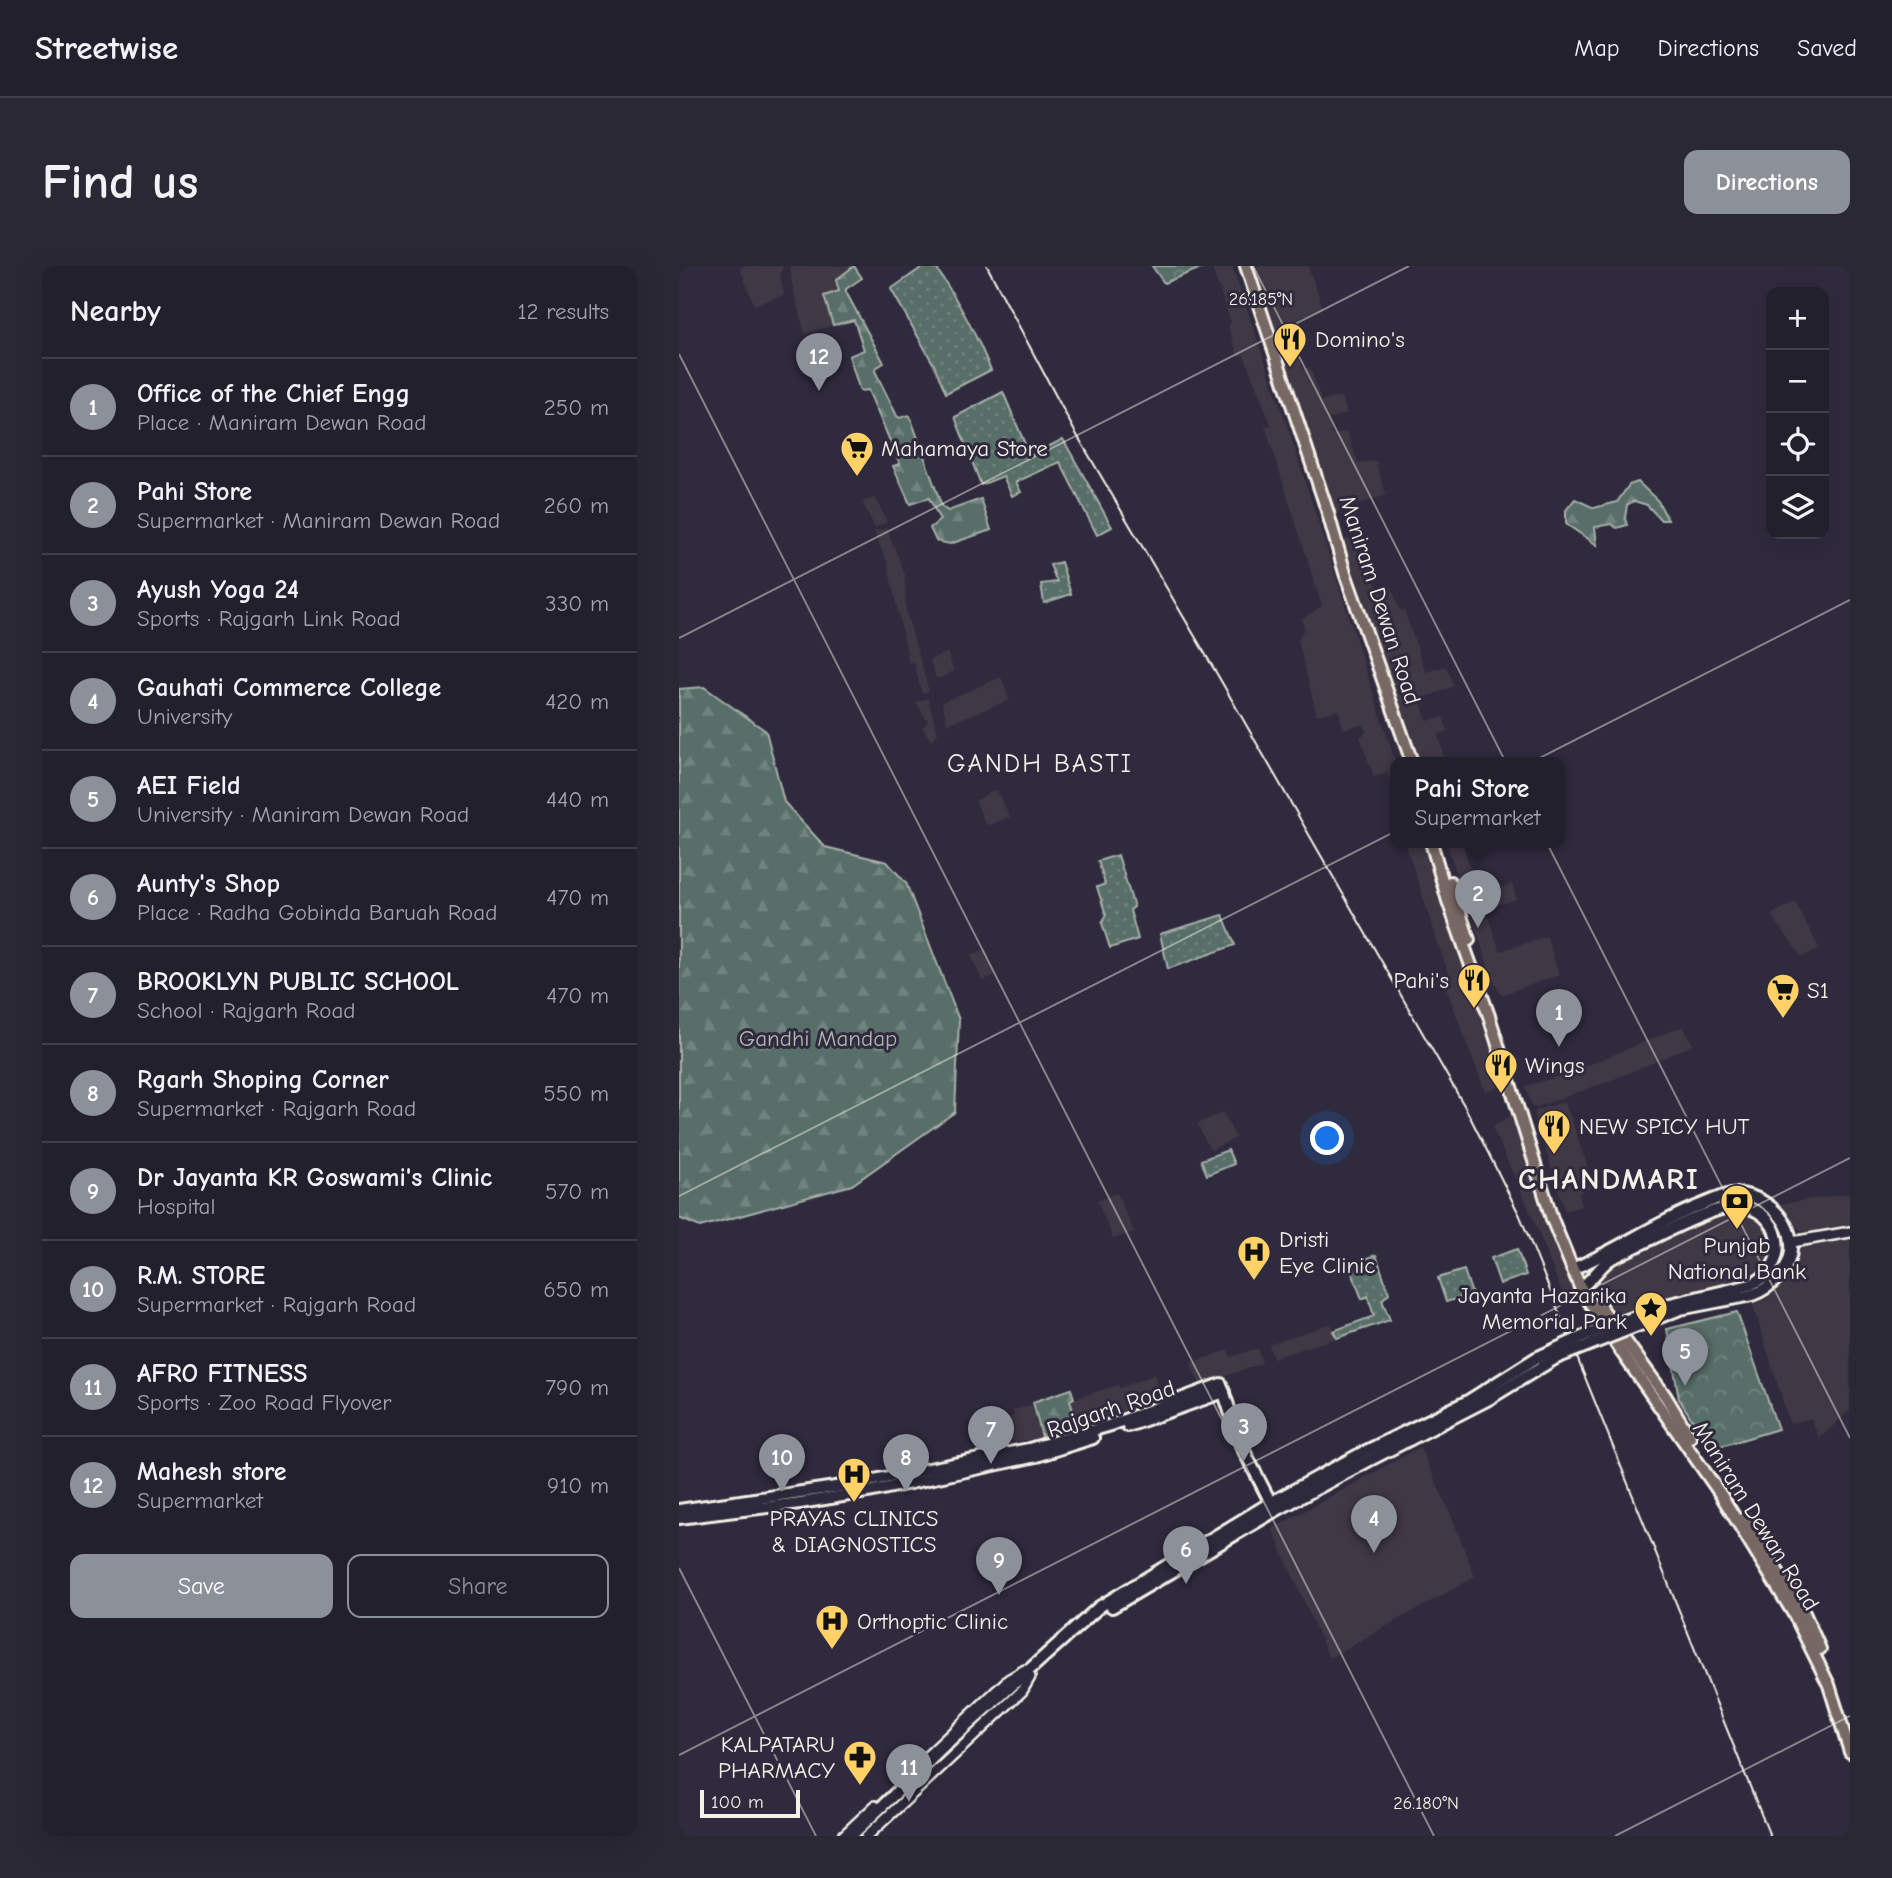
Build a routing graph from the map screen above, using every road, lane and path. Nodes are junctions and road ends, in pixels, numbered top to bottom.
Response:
1 (1240, 266) edge
2 (1246, 266) edge
3 (1306, 453) junction
4 (1403, 757) edge
5 (1410, 757) edge
6 (1433, 848) edge
7 (1440, 848) edge
8 (1850, 1232) edge
9 (1791, 1242) junction
10 (1575, 1268) junction
11 (1583, 1286) junction
12 (1751, 1290) junction
13 (1223, 1388) junction
14 (1272, 1507) junction
15 (679, 1510) edge
16 (679, 1518) edge
17 (1034, 1665) junction
18 (1030, 1676) junction
19 (1016, 1685) junction
20 (1850, 1733) edge
21 (1850, 1752) edge
22 (843, 1836) edge
23 (851, 1836) edge
24 (859, 1836) edge
25 (867, 1836) edge

1 - 3 main road
2 - 3 main road
3 - 4 main road, Maniram Dewan Road
3 - 5 main road, Maniram Dewan Road
6 - 10 main road, Maniram Dewan Road
7 - 10 main road, Maniram Dewan Road
8 - 9 street
9 - 10 main road
9 - 12 main road
10 - 11 main road, Maniram Dewan Road
11 - 12 main road
11 - 20 main road, Maniram Dewan Road
11 - 21 main road, Maniram Dewan Road
12 - 14 main road, bridge
13 - 14 main road
13 - 15 main road, Rajgarh Road
13 - 16 main road, Rajgarh Road
14 - 17 main road
14 - 18 main road
17 - 19 main road
17 - 22 street
18 - 19 main road
18 - 25 street
19 - 23 main road
19 - 24 main road

